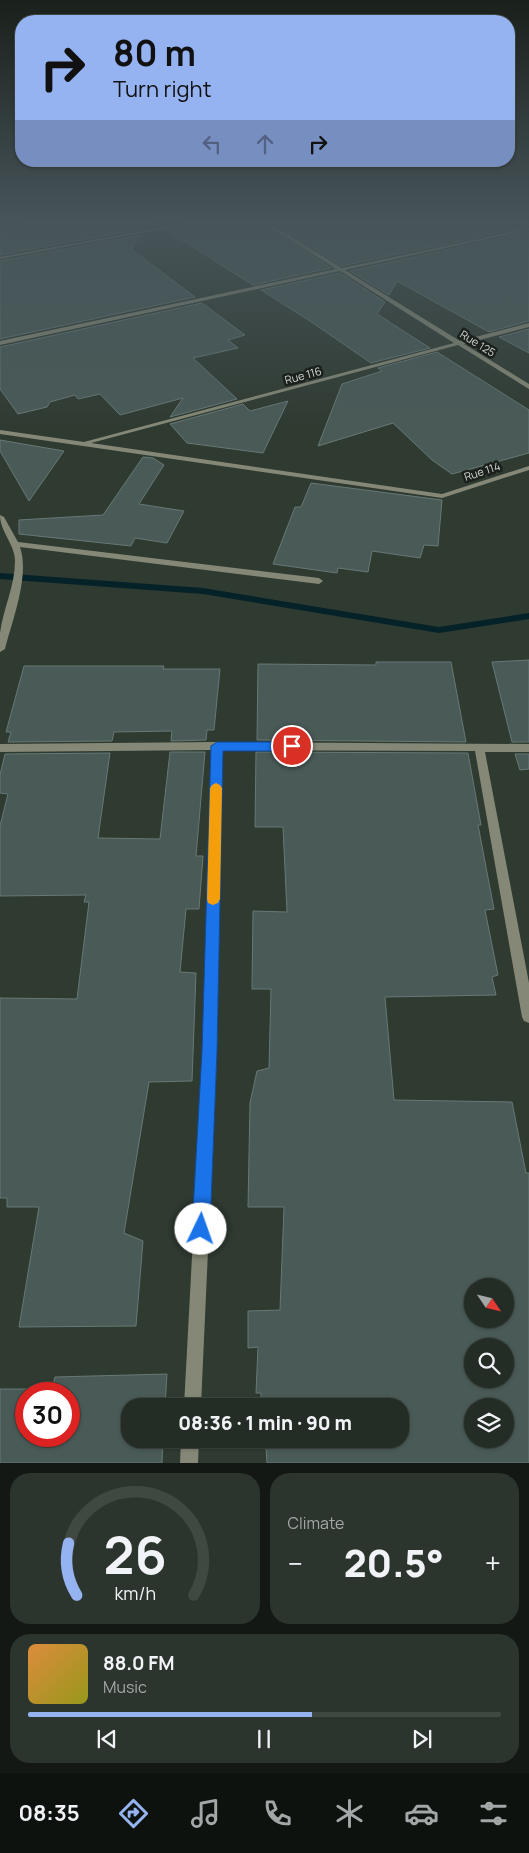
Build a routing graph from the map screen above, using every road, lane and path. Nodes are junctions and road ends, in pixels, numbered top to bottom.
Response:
1 (251, 289) edge
2 (372, 289) edge
3 (529, 325) edge
4 (0, 343) edge
5 (459, 344) junction
6 (529, 387) edge
7 (0, 432) edge
8 (82, 444) junction
9 (529, 468) edge
10 (0, 517) edge
11 (15, 544) junction
12 (318, 581) dead end
13 (0, 649) edge
14 (217, 746) junction
15 (479, 746) junction
16 (0, 748) edge
17 (529, 748) edge
18 (529, 1017) edge
19 (192, 1398) edge
20 (190, 1448) edge
21 (189, 1463) edge

1 - 4 street
2 - 5 street, Rue 125
3 - 5 street, Rue 116
5 - 6 street, Rue 125
5 - 8 street, Rue 116
7 - 8 street
8 - 9 street, Rue 114
10 - 11 street
11 - 12 street
11 - 13 street
14 - 15 street
14 - 16 street
14 - 19 street
15 - 17 street
15 - 18 street
20 - 21 street

